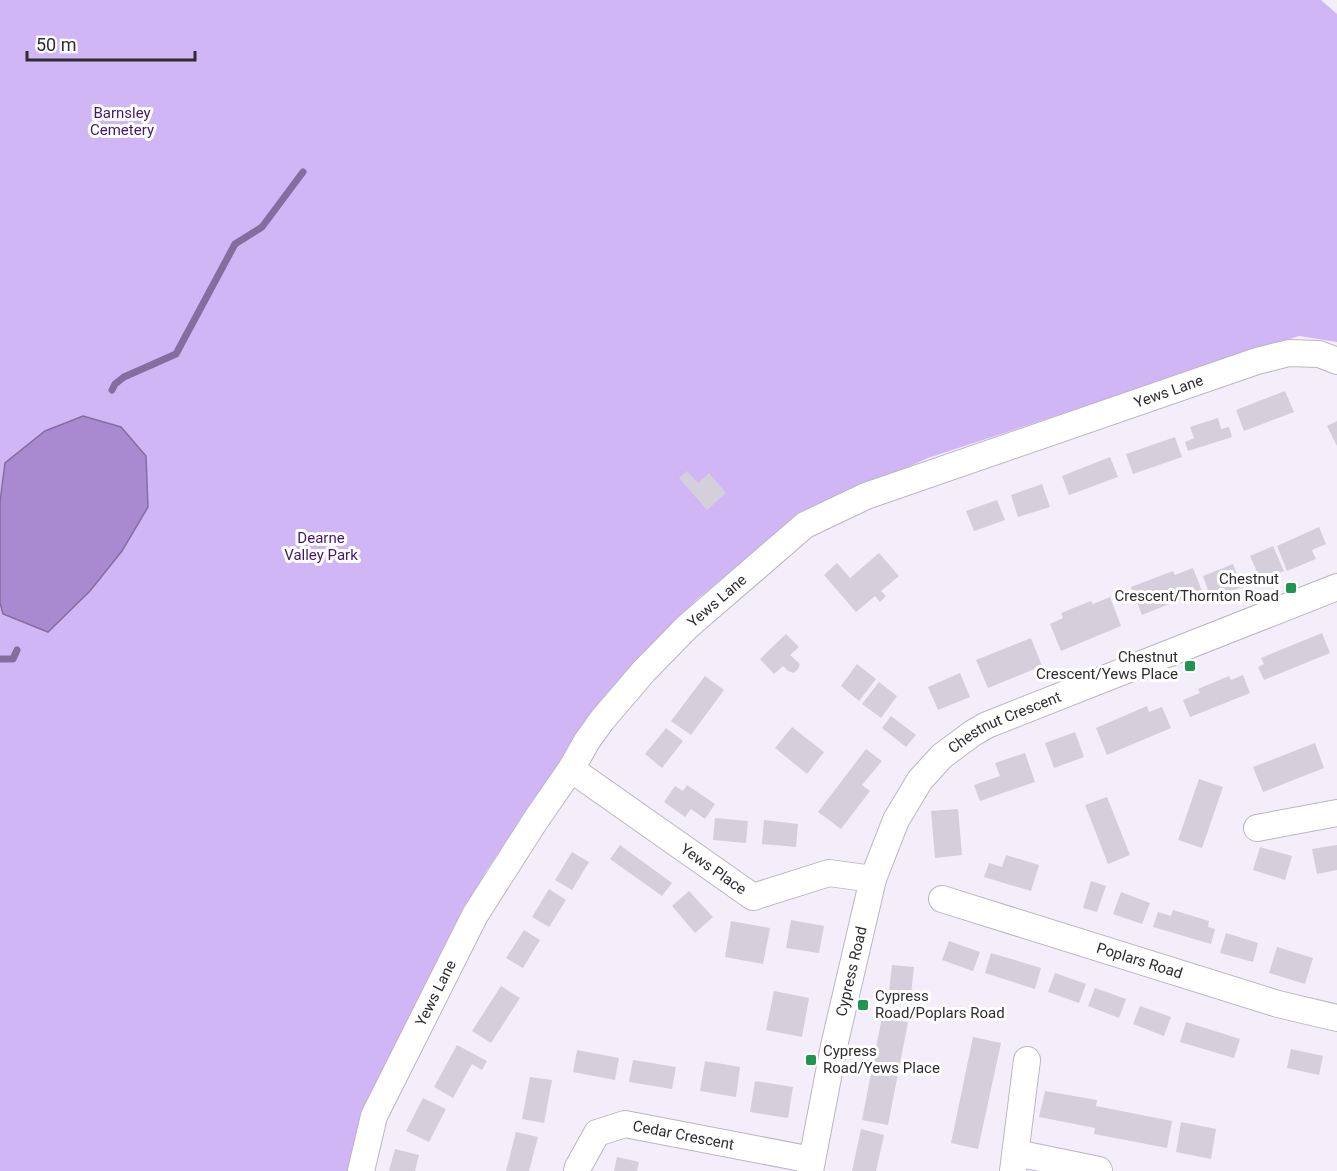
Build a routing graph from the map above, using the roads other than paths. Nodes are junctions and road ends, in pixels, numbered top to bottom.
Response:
1 (1337, 362) edge
2 (1337, 587) edge
3 (571, 769) junction
4 (1337, 813) edge
5 (1257, 828) dead end
6 (873, 879) junction
7 (942, 898) dead end
8 (1337, 1018) edge
9 (1027, 1060) dead end
10 (1014, 1162) edge
11 (811, 1166) edge
12 (362, 1171) edge
13 (577, 1171) edge
14 (1099, 1171) edge

1 - 3 street, Yews Lane
2 - 6 street, Chestnut Crescent
3 - 6 street, Yews Place
3 - 12 street, Yews Lane
4 - 5 street
6 - 11 street, Cypress Road
7 - 8 street, Poplars Road
9 - 10 street
10 - 14 street
11 - 13 street, Cedar Crescent

